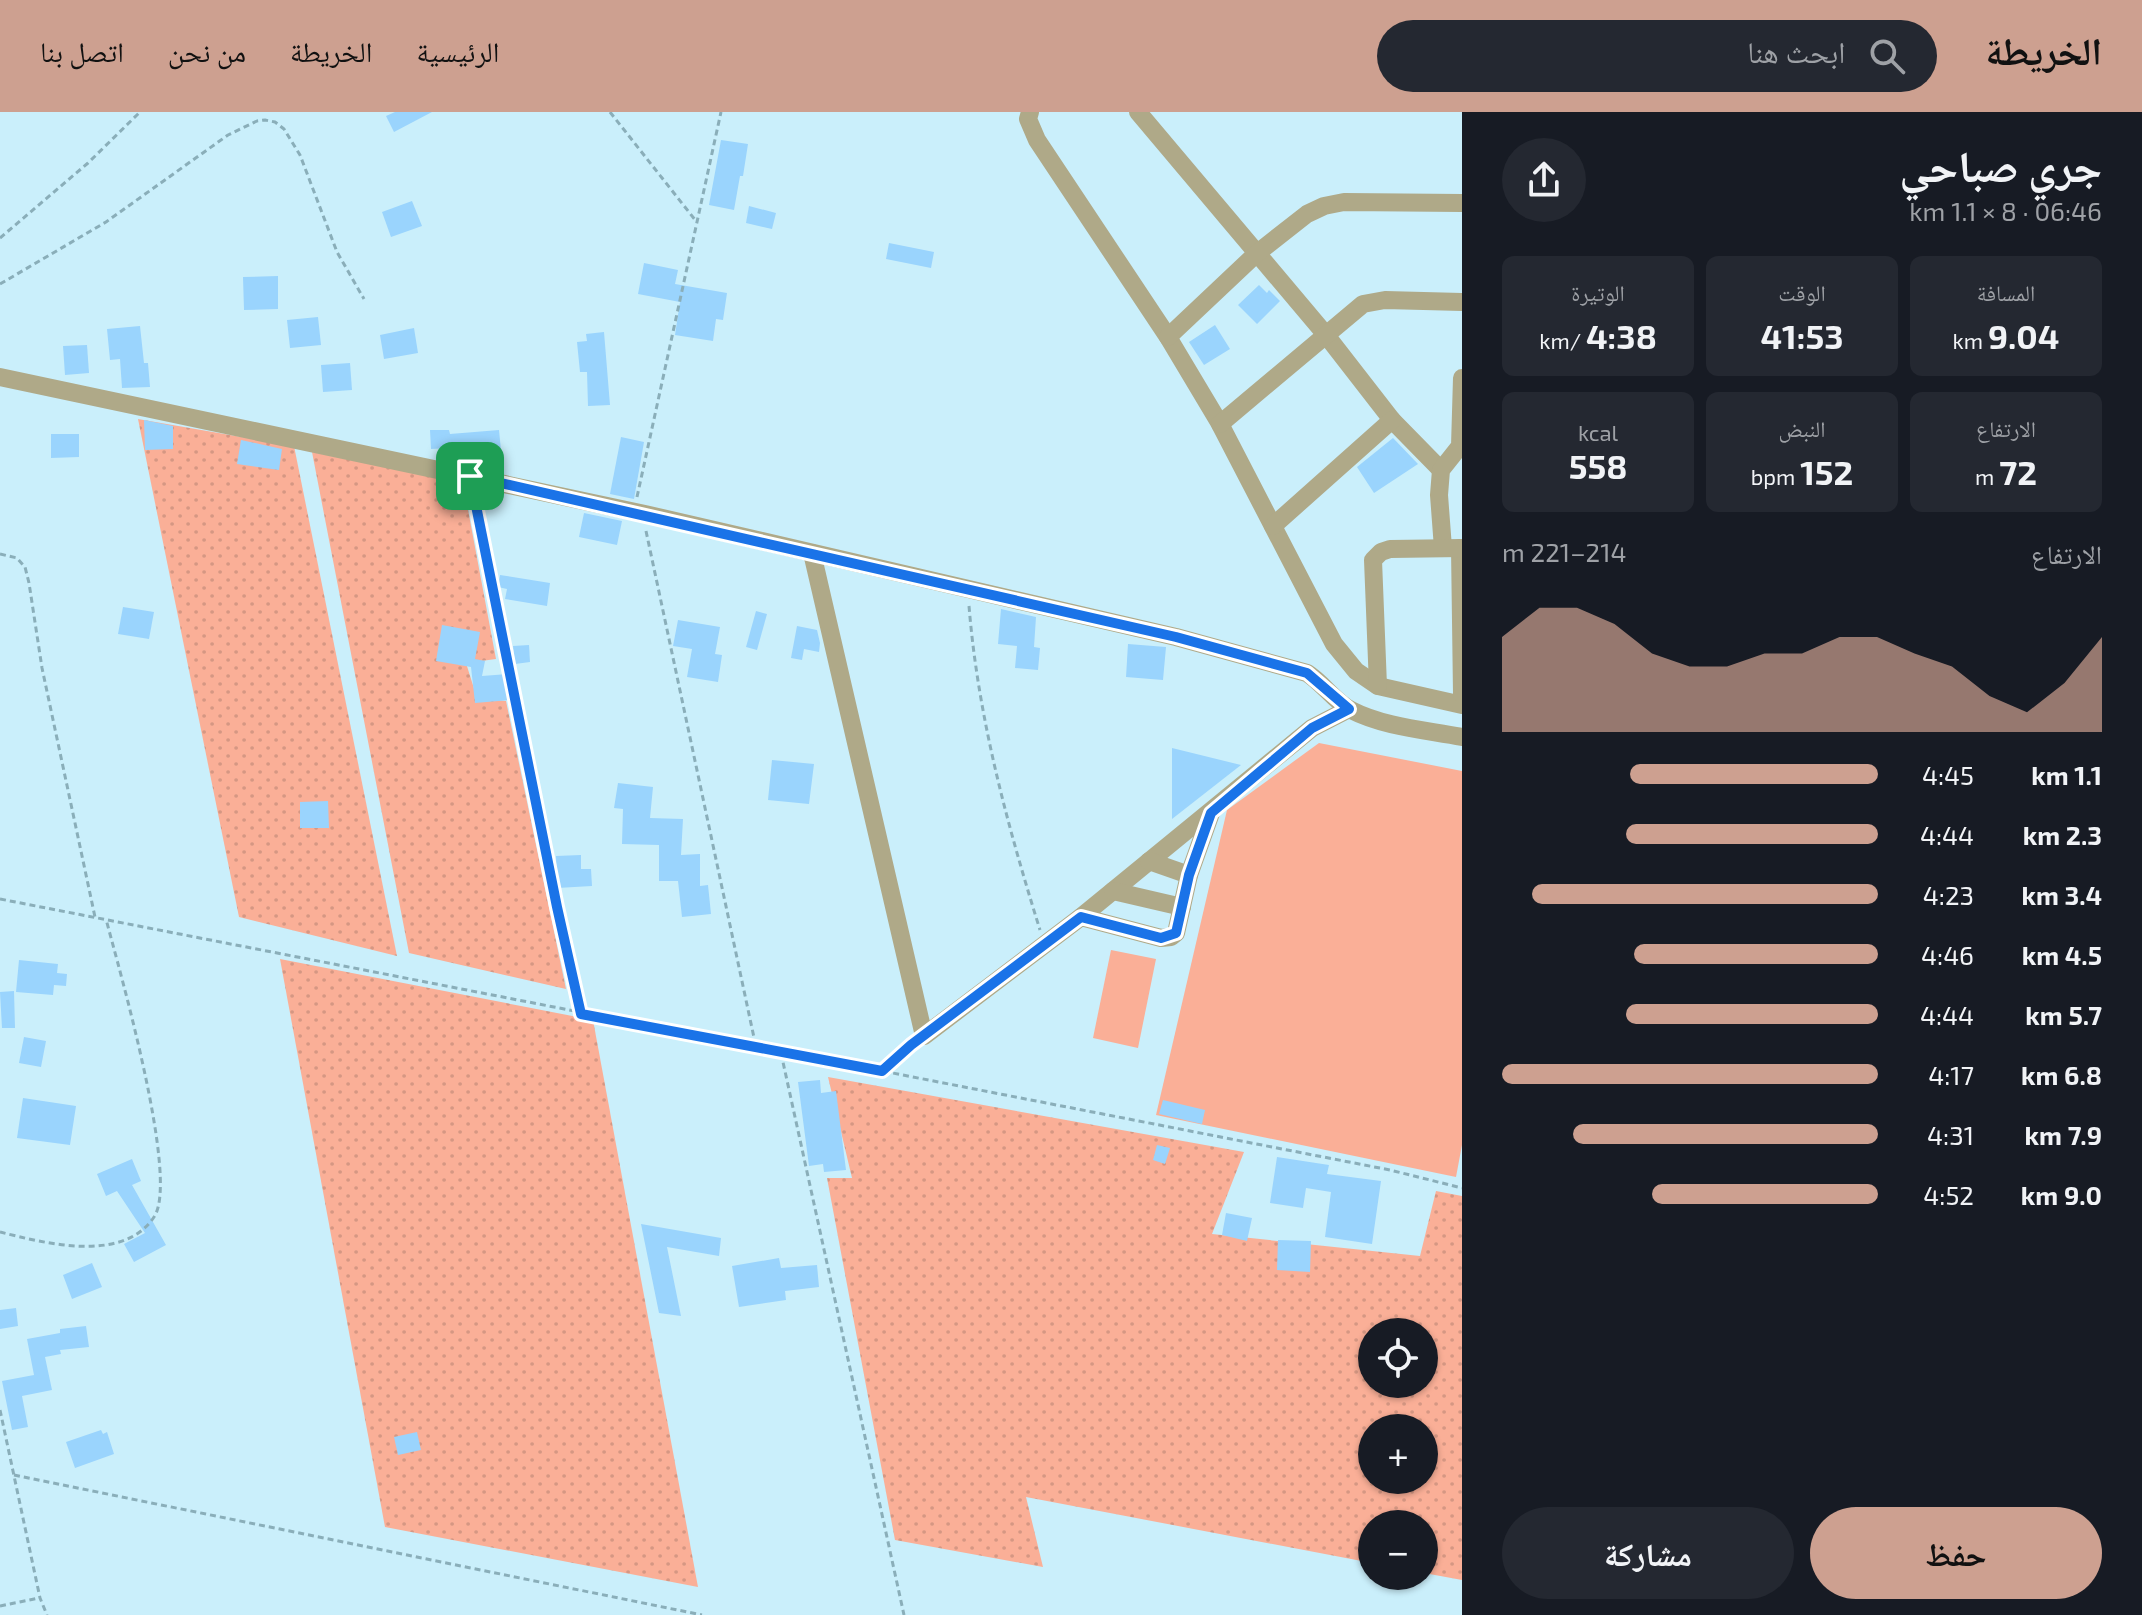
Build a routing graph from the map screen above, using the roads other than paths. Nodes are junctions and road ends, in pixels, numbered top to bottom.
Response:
1 (1138, 112) edge
2 (1024, 114) edge
3 (1462, 203) edge
4 (1256, 254) junction
5 (1462, 302) edge
6 (1326, 335) junction
7 (1168, 337) junction
8 (0, 377) edge
9 (1462, 378) edge
10 (1392, 420) junction
11 (1220, 424) junction
12 (1461, 446) edge
13 (1441, 470) junction
14 (1273, 526) junction
15 (1455, 548) edge
16 (812, 553) junction
17 (1378, 686) junction
18 (1462, 694) edge
19 (1462, 705) edge
20 (1349, 709) junction
21 (1462, 712) edge
22 (1462, 737) edge
23 (1211, 813) junction
24 (1149, 861) junction
25 (1189, 875) junction
26 (1113, 891) junction
27 (1182, 907) junction
28 (1081, 917) junction

1 - 4 street
2 - 7 street
3 - 4 street
4 - 6 street
4 - 7 street
5 - 6 street
6 - 10 street
6 - 11 street
7 - 11 street
8 - 16 street
9 - 12 street
10 - 13 street
10 - 14 street
11 - 14 street
12 - 13 street
13 - 15 street
14 - 17 street
15 - 17 street
15 - 18 street
16 - 20 street
16 - 28 street
17 - 19 street
20 - 22 street
20 - 23 street
21 - 22 street
23 - 24 street
23 - 25 street
24 - 25 street
24 - 26 street
25 - 27 street
26 - 27 street
26 - 28 street
27 - 28 street

